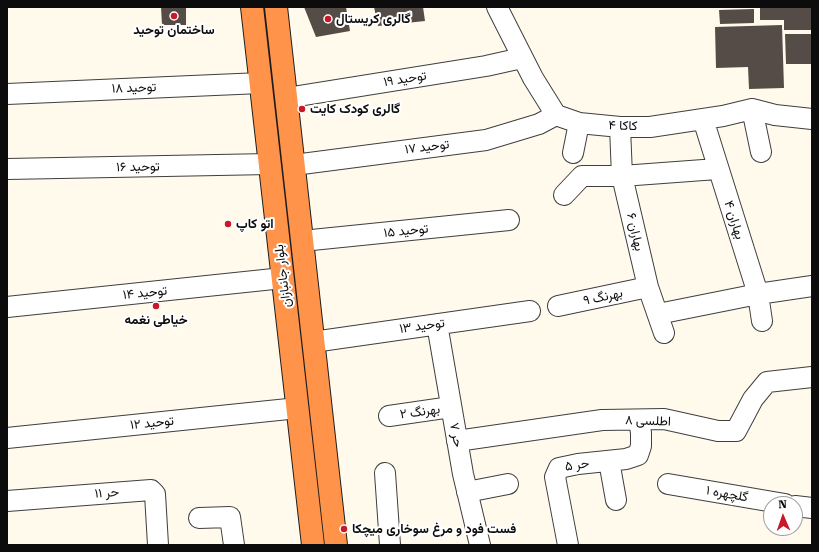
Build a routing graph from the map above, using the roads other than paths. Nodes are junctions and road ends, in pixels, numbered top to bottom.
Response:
1 (252, 7) edge
2 (276, 7) edge
3 (497, 7) edge
4 (522, 58) junction
5 (261, 83) junction
6 (7, 94) edge
7 (286, 98) junction
8 (752, 109) junction
9 (556, 115) junction
10 (702, 119) junction
11 (812, 119) edge
12 (579, 123) junction
13 (620, 127) junction
14 (573, 152) dead end
15 (761, 152) dead end
16 (270, 164) junction
17 (294, 165) junction
18 (717, 169) junction
19 (7, 170) edge
20 (622, 176) junction
21 (564, 195) dead end
22 (509, 220) dead end
23 (302, 241) junction
24 (283, 278) junction
25 (812, 286) edge
26 (648, 287) junction
27 (758, 294) junction
28 (558, 306) dead end
29 (7, 307) edge
30 (530, 311) dead end
31 (658, 314) junction
32 (762, 321) dead end
33 (437, 324) junction
34 (664, 333) dead end
35 (313, 342) junction
36 (812, 377) edge
37 (298, 408) junction
38 (452, 408) junction
39 (389, 416) dead end
40 (640, 420) junction
41 (7, 438) edge
42 (457, 440) junction
43 (609, 461) junction
44 (385, 473) dead end
45 (508, 484) dead end
46 (668, 484) dead end
47 (468, 492) junction
48 (616, 500) dead end
49 (763, 500) edge
50 (7, 501) edge
51 (199, 518) dead end
52 (158, 545) edge
53 (234, 545) edge
54 (313, 545) edge
55 (336, 545) edge
56 (390, 545) edge
57 (480, 545) edge
58 (568, 545) edge

1 - 5 highway, بلوار جانبازان
2 - 7 highway, بلوار جانبازان
3 - 4 street
4 - 7 street, توحید ۱۹
4 - 9 street
5 - 6 street, توحید ۱۸
5 - 16 highway, بلوار جانبازان
7 - 17 highway, بلوار جانبازان
8 - 10 street, کاکا ۴
8 - 11 street, کاکا ۴
8 - 15 street
9 - 12 street, کاکا ۴
9 - 17 street, توحید ۱۷
10 - 13 street, کاکا ۴
10 - 18 street, بهاران ۴
12 - 13 street, کاکا ۴
12 - 14 street
13 - 20 street, بهاران ۶
16 - 19 street, توحید ۱۶
16 - 24 highway, بلوار جانبازان
17 - 23 highway, بلوار جانبازان
18 - 20 street
18 - 27 street, بهاران ۴
20 - 21 street
20 - 26 street, بهاران ۶
22 - 23 street, توحید ۱۵
23 - 35 highway, بلوار جانبازان
24 - 29 street, توحید ۱۴
24 - 37 highway, بلوار جانبازان
25 - 27 street
26 - 28 street, بهرنگ ۹
26 - 31 street, بهاران ۶
27 - 31 street
27 - 32 street, بهاران ۴
30 - 33 street, توحید ۱۳
31 - 34 street, بهاران ۶
33 - 35 street, توحید ۱۳
33 - 38 street, حر ۷
35 - 55 highway, بلوار جانبازان
36 - 40 street, اطلسی ۸
37 - 41 street, توحید ۱۲
37 - 54 highway, بلوار جانبازان
38 - 39 street, بهرنگ ۲
38 - 42 street, حر ۷
40 - 42 street, اطلسی ۸
40 - 43 street, حر ۵
42 - 47 street, حر ۷
43 - 48 street
43 - 58 street, حر ۵
44 - 56 street
45 - 47 street
46 - 49 street, گلچهره ۱
47 - 57 street, حر ۷
50 - 52 street, حر ۱۱
51 - 53 street

